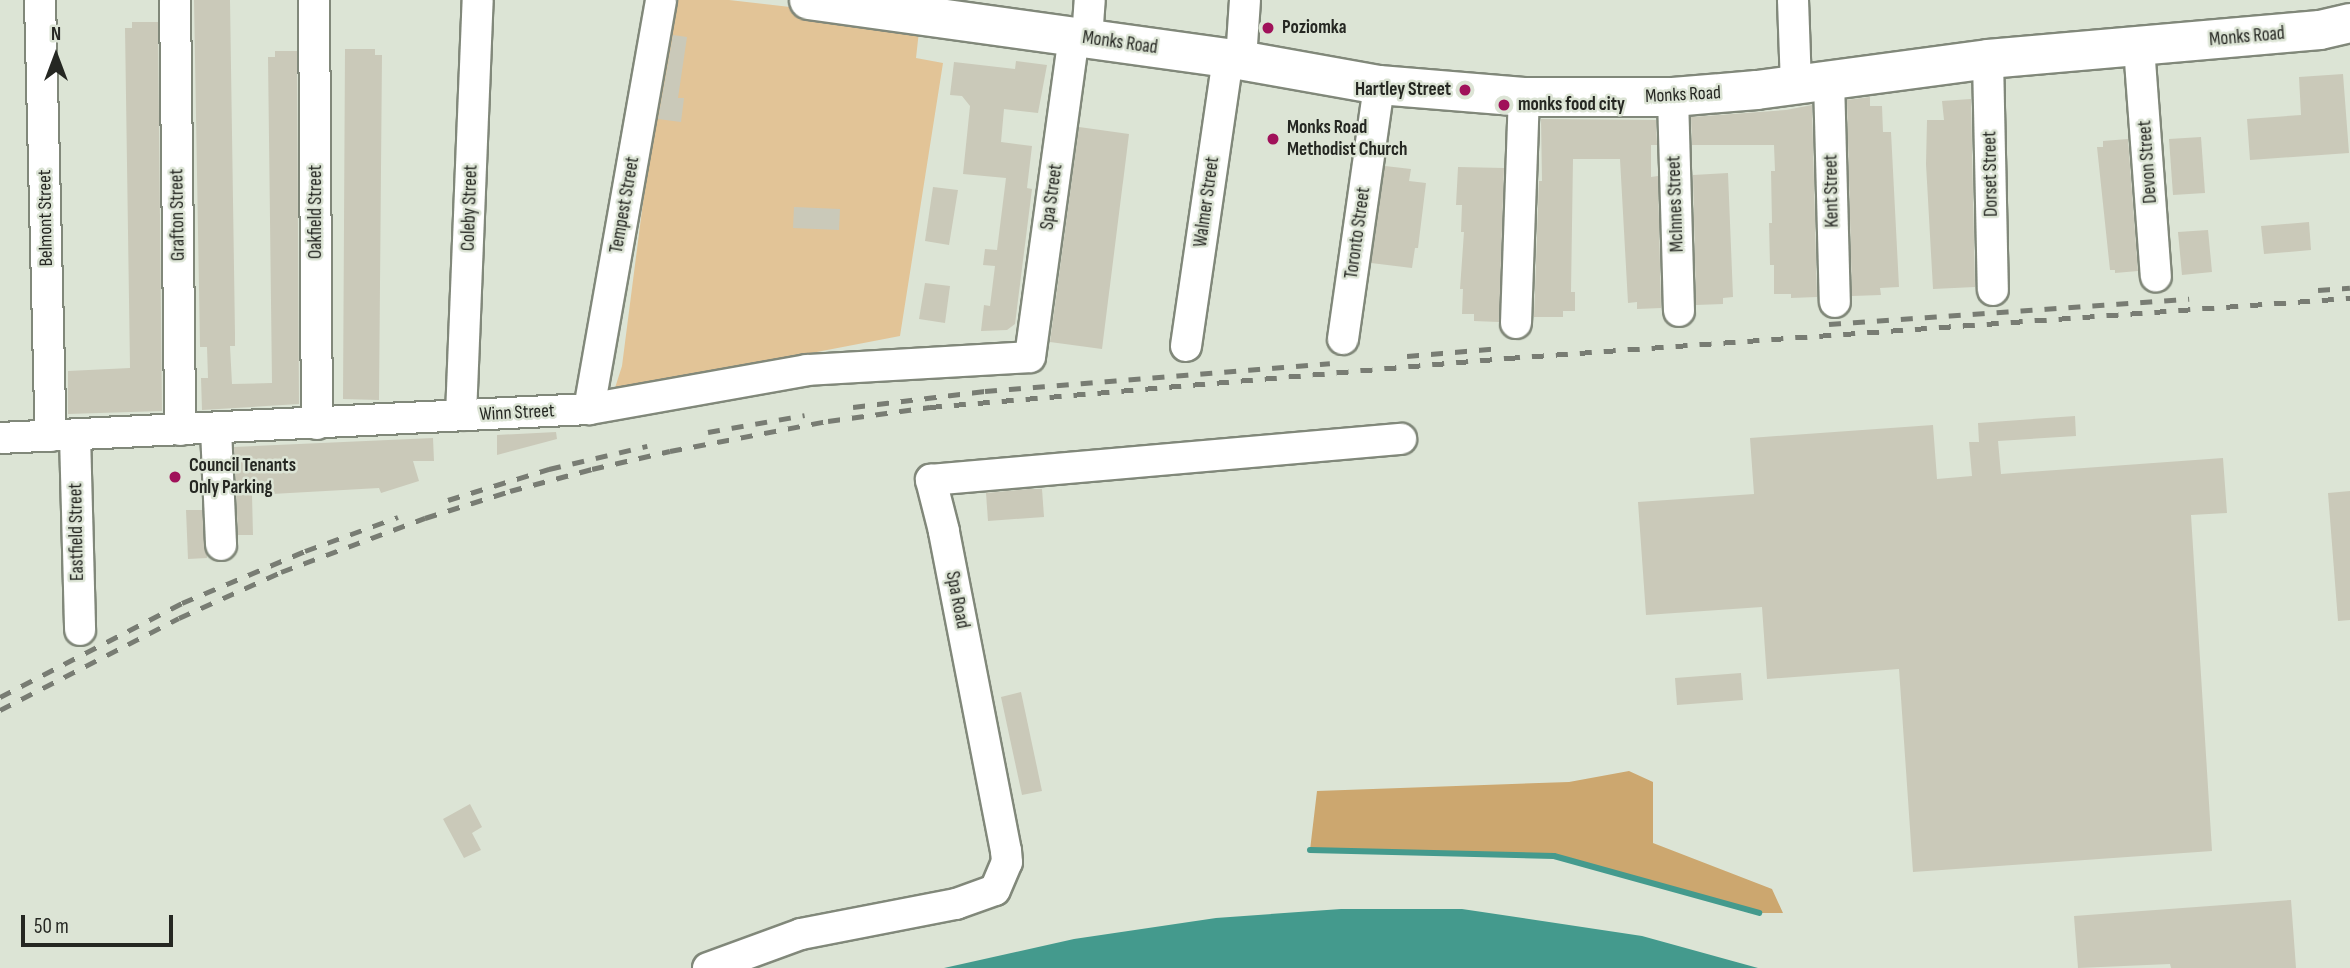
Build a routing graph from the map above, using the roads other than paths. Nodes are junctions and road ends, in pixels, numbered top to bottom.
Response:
1 (40, 0) edge
2 (175, 0) edge
3 (314, 0) edge
4 (478, 0) edge
5 (661, 0) edge
6 (809, 0) edge
7 (1090, 0) edge
8 (1245, 0) edge
9 (1793, 0) edge
10 (941, 9) edge
11 (2350, 23) edge
12 (1080, 38) junction
13 (2139, 47) junction
14 (1235, 59) junction
15 (1989, 59) junction
16 (1813, 83) junction
17 (1379, 85) junction
18 (1524, 97) junction
19 (1673, 97) junction
20 (2156, 276) dead end
21 (1993, 290) dead end
22 (1835, 302) dead end
23 (1679, 311) dead end
24 (1516, 323) dead end
25 (1343, 339) dead end
26 (1186, 346) dead end
27 (1030, 357) joint
28 (589, 409) junction
29 (461, 415) junction
30 (317, 424) junction
31 (216, 429) junction
32 (180, 430) junction
33 (63, 435) junction
34 (0, 438) edge
35 (1401, 439) dead end
36 (221, 545) dead end
37 (80, 630) dead end
38 (708, 968) edge

1 - 33 street, Belmont Street
2 - 32 street, Grafton Street
3 - 30 street, Oakfield Street
4 - 29 street, Coleby Street
5 - 28 street, Tempest Street
6 - 10 main road, Monks Road
7 - 12 street, Spa Street
8 - 14 street, Walmer Street
9 - 16 street, Kent Street
10 - 12 main road, Monks Road
11 - 13 main road, Monks Road
12 - 14 main road, Monks Road
12 - 27 street, Spa Street
13 - 15 main road, Monks Road
13 - 20 street, Devon Street
14 - 17 main road, Monks Road
14 - 26 street, Walmer Street
15 - 16 main road, Monks Road
15 - 21 street, Dorset Street
16 - 19 main road, Monks Road
16 - 22 street, Kent Street
17 - 18 main road, Monks Road
17 - 25 street, Toronto Street
18 - 19 main road, Monks Road
18 - 24 street
19 - 23 street, McInnes Street
27 - 28 street, Winn Street
28 - 29 street, Winn Street
29 - 30 street, Winn Street
30 - 31 street, Winn Street
31 - 32 street, Winn Street
31 - 36 street
32 - 33 street, Winn Street
33 - 34 street, Winn Street
33 - 37 street, Eastfield Street
35 - 38 street, Spa Road

